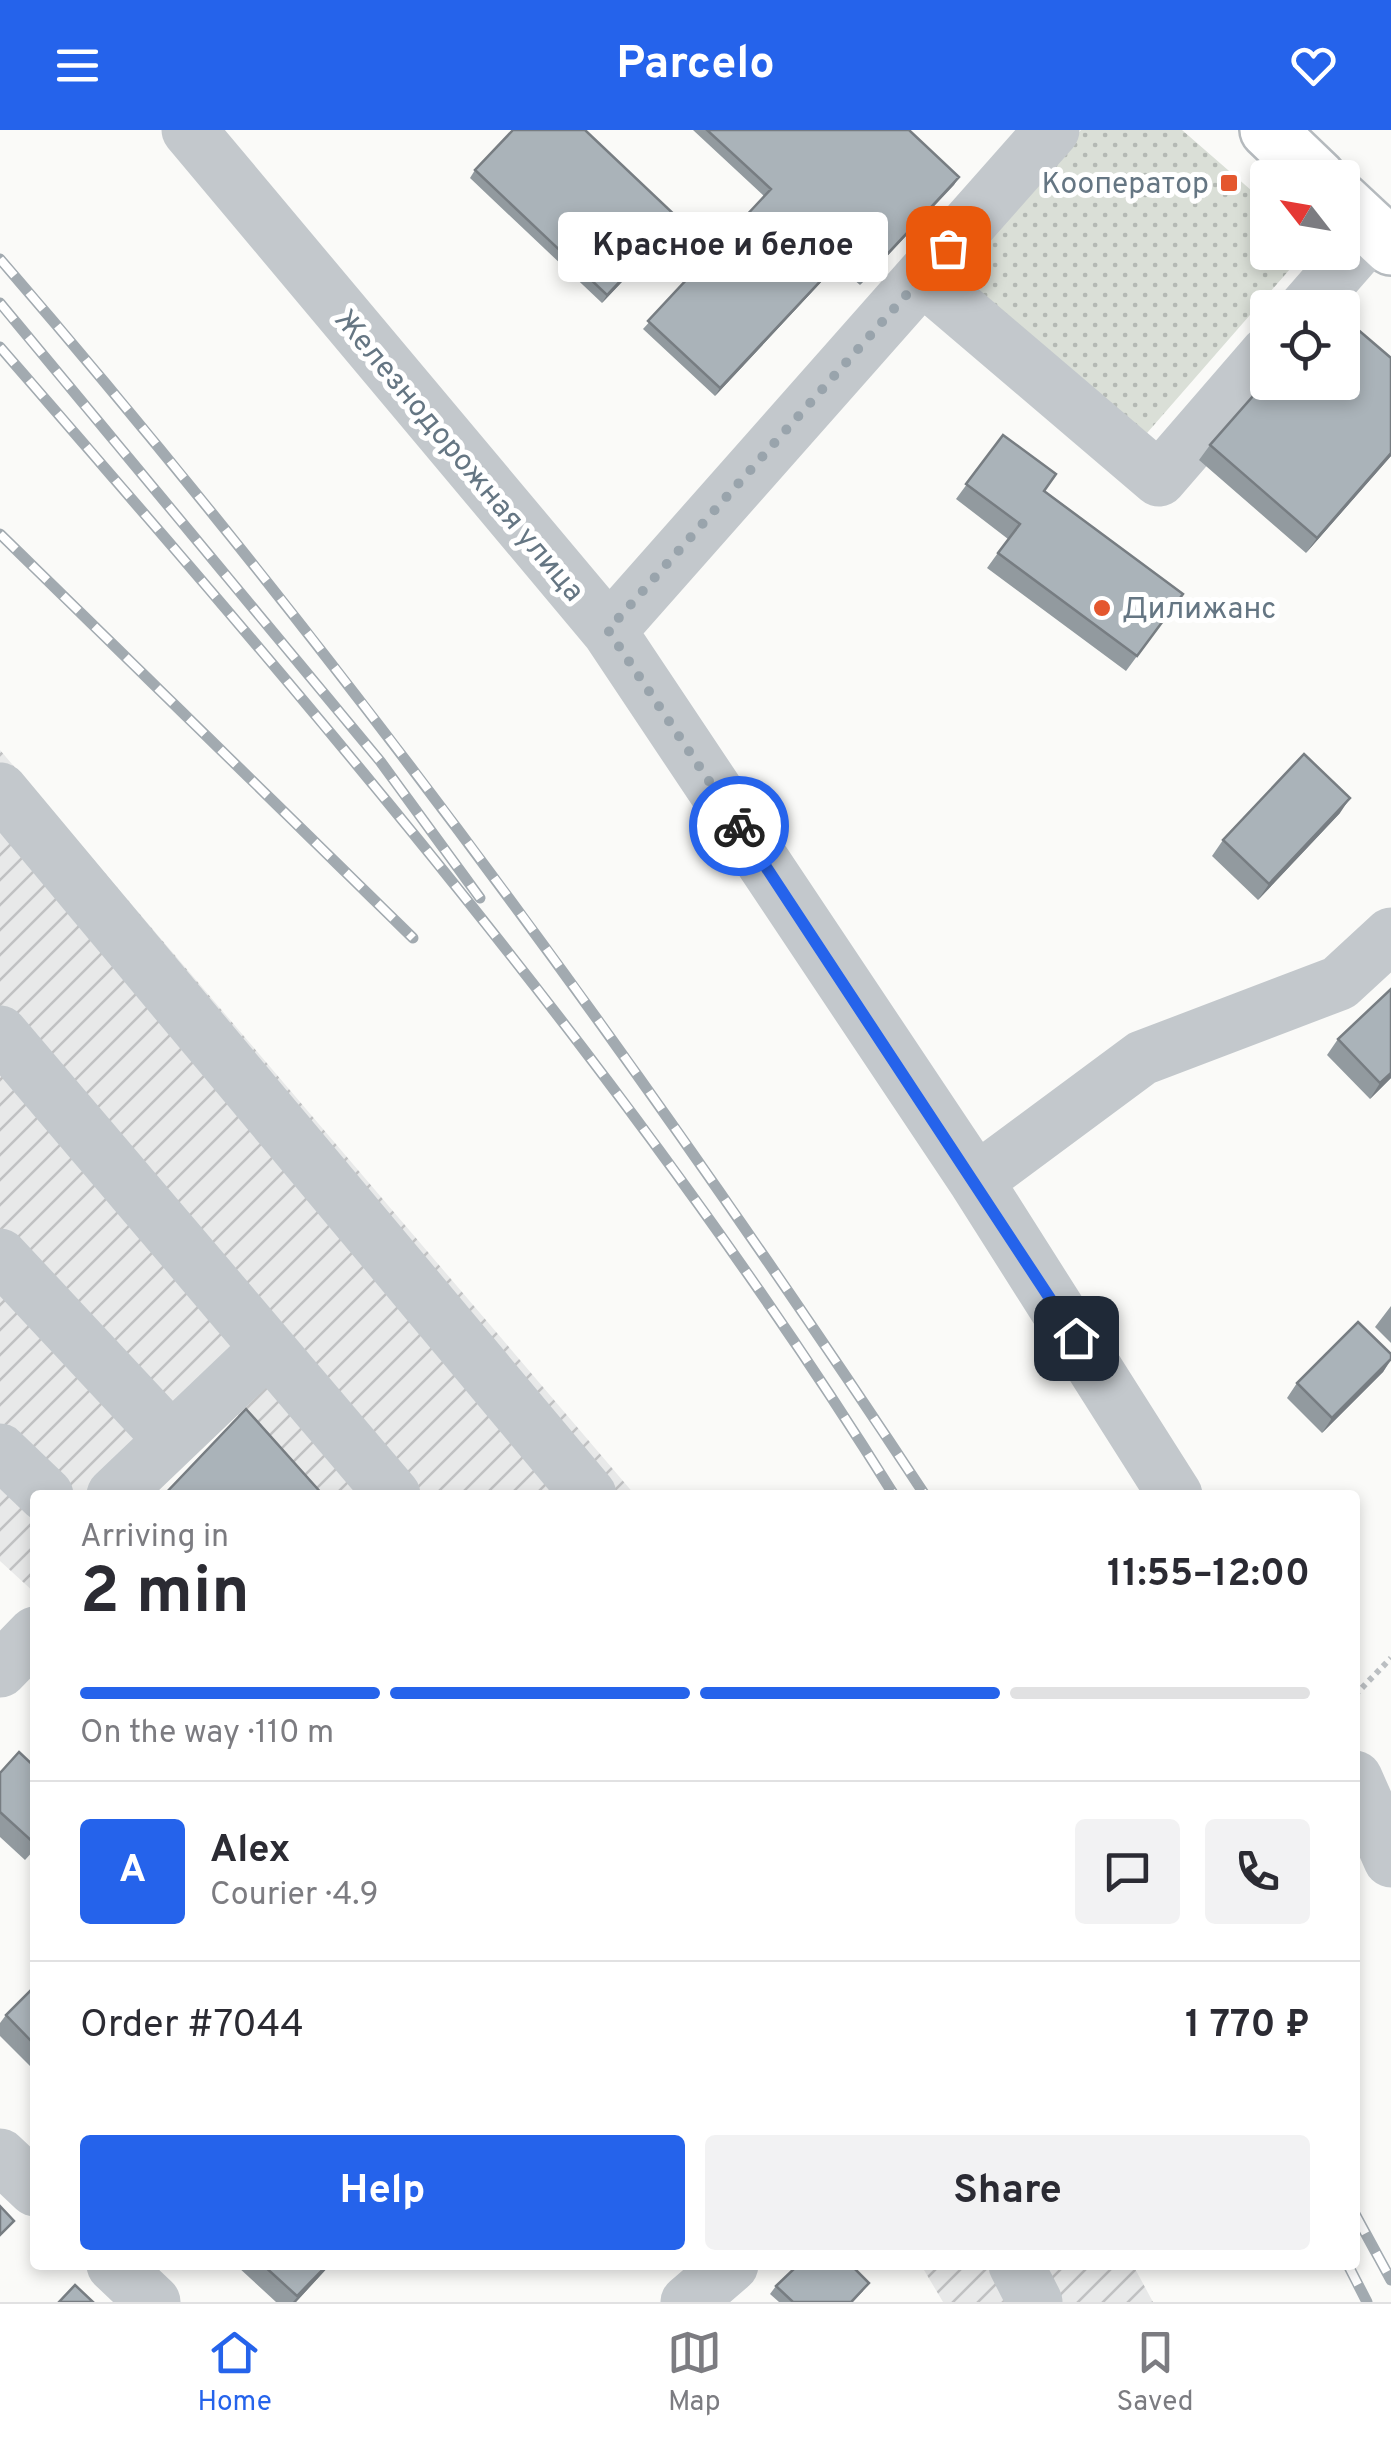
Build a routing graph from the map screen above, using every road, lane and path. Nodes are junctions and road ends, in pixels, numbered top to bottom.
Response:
1 (188, 130) edge
2 (1052, 130) edge
3 (1268, 130) edge
4 (1299, 160) edge
5 (1369, 226) edge
6 (922, 277) junction
7 (1320, 290) edge
8 (1250, 374) edge
9 (608, 630) junction
10 (0, 790) edge
11 (1391, 935) edge
12 (0, 1033) edge
13 (976, 1181) junction
14 (0, 1256) edge
15 (268, 1348) junction
16 (170, 1438) junction
17 (0, 1451) edge
18 (41, 1490) edge
19 (119, 1490) edge
20 (388, 1490) edge
21 (585, 1490) edge
22 (1172, 1490) edge
23 (30, 1639) edge
24 (1391, 1658) edge
25 (0, 1670) edge
26 (1360, 1690) edge
27 (1366, 1779) edge
28 (1391, 1860) edge
29 (0, 2156) edge
30 (30, 2184) edge
31 (119, 2270) edge
32 (725, 2270) edge
33 (1019, 2270) edge
34 (153, 2302) edge
35 (688, 2302) edge
36 (1036, 2302) edge

1 - 9 street, Железнодорожная улица
2 - 6 street
3 - 4 main road
5 - 7 street
6 - 8 street
6 - 9 street
9 - 13 street, Железнодорожная улица
10 - 21 street
11 - 13 street
12 - 15 street
13 - 22 street, Железнодорожная улица
14 - 16 street
15 - 16 street
15 - 20 street
16 - 19 street
17 - 18 street
23 - 25 street
24 - 26 path
27 - 28 street
29 - 30 street
31 - 34 street
32 - 35 street
33 - 36 street

